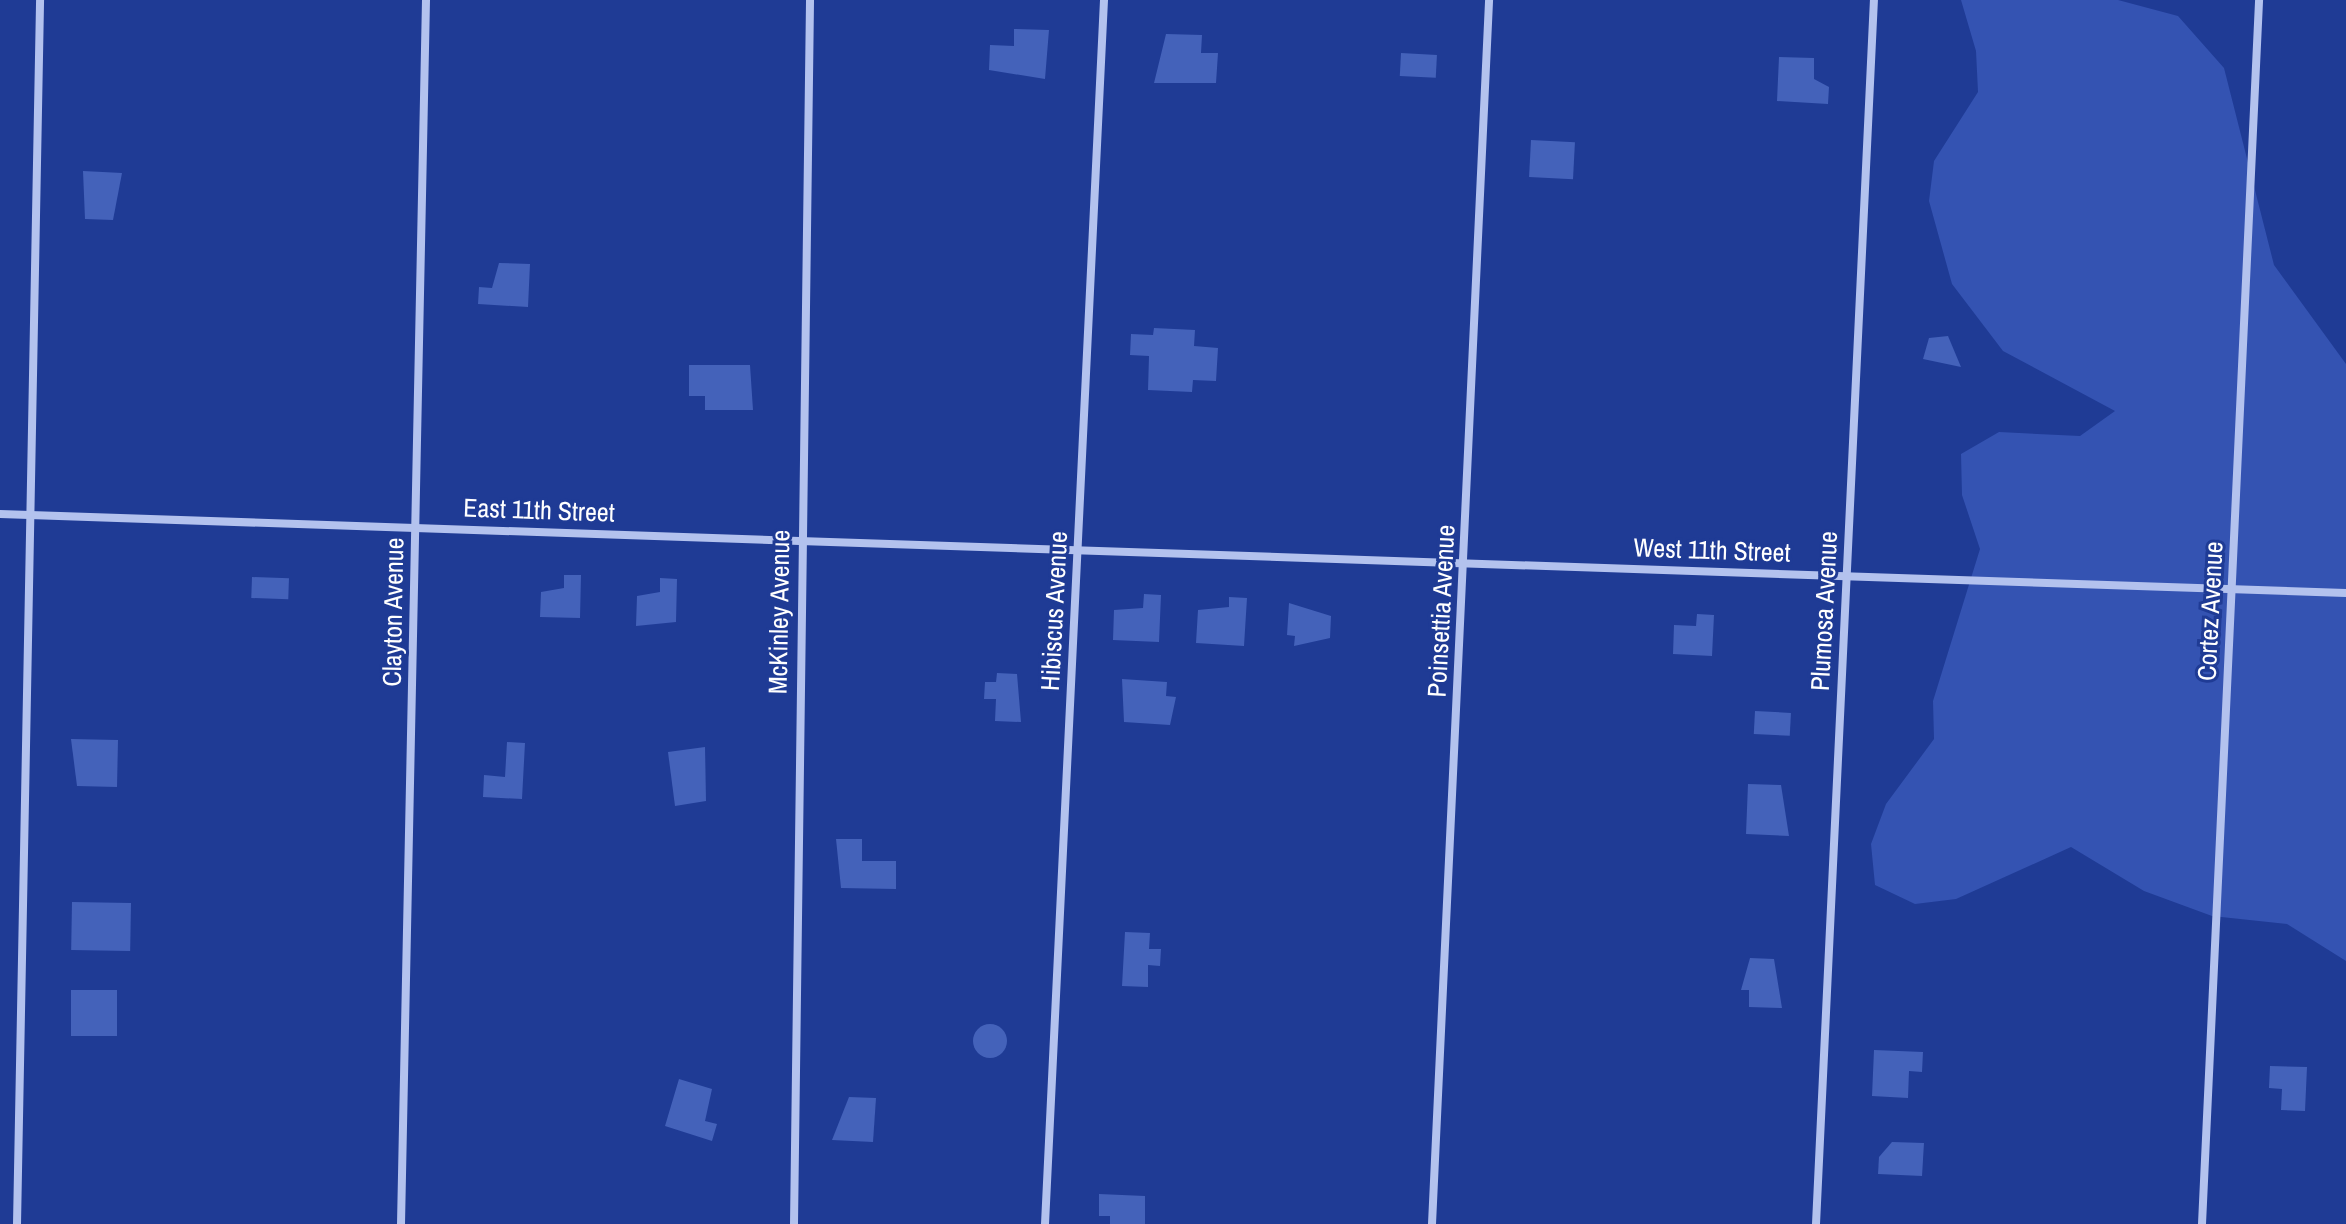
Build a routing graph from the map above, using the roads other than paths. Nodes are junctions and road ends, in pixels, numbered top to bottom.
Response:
1 (40, 0) edge
2 (426, 0) edge
3 (810, 0) edge
4 (1104, 0) edge
5 (1489, 0) edge
6 (1874, 0) edge
7 (2259, 0) edge
8 (0, 514) edge
9 (30, 515) junction
10 (415, 526) junction
11 (799, 540) junction
12 (1076, 548) junction
13 (1463, 562) junction
14 (1846, 574) junction
15 (2231, 589) junction
16 (2346, 593) edge
17 (17, 1224) edge
18 (401, 1224) edge
19 (794, 1224) edge
20 (1045, 1224) edge
21 (1432, 1224) edge
22 (1816, 1224) edge
23 (2202, 1224) edge

1 - 9 street
2 - 10 street, Clayton Avenue
3 - 11 street, McKinley Avenue
4 - 12 street, Hibiscus Avenue
5 - 13 street, Poinsettia Avenue
6 - 14 street, Plumosa Avenue
7 - 15 street, Cortez Avenue
8 - 9 street, East 11th Street
9 - 10 street, East 11th Street
9 - 17 street
10 - 11 street, East 11th Street
10 - 18 street, Clayton Avenue
11 - 12 street, East 11th Street
11 - 19 street, McKinley Avenue
12 - 13 street, West 11th Street
12 - 20 street, Hibiscus Avenue
13 - 14 street, West 11th Street
13 - 21 street, Poinsettia Avenue
14 - 15 street, West 11th Street
14 - 22 street, Plumosa Avenue
15 - 16 street, West 11th Street
15 - 23 street, Cortez Avenue

